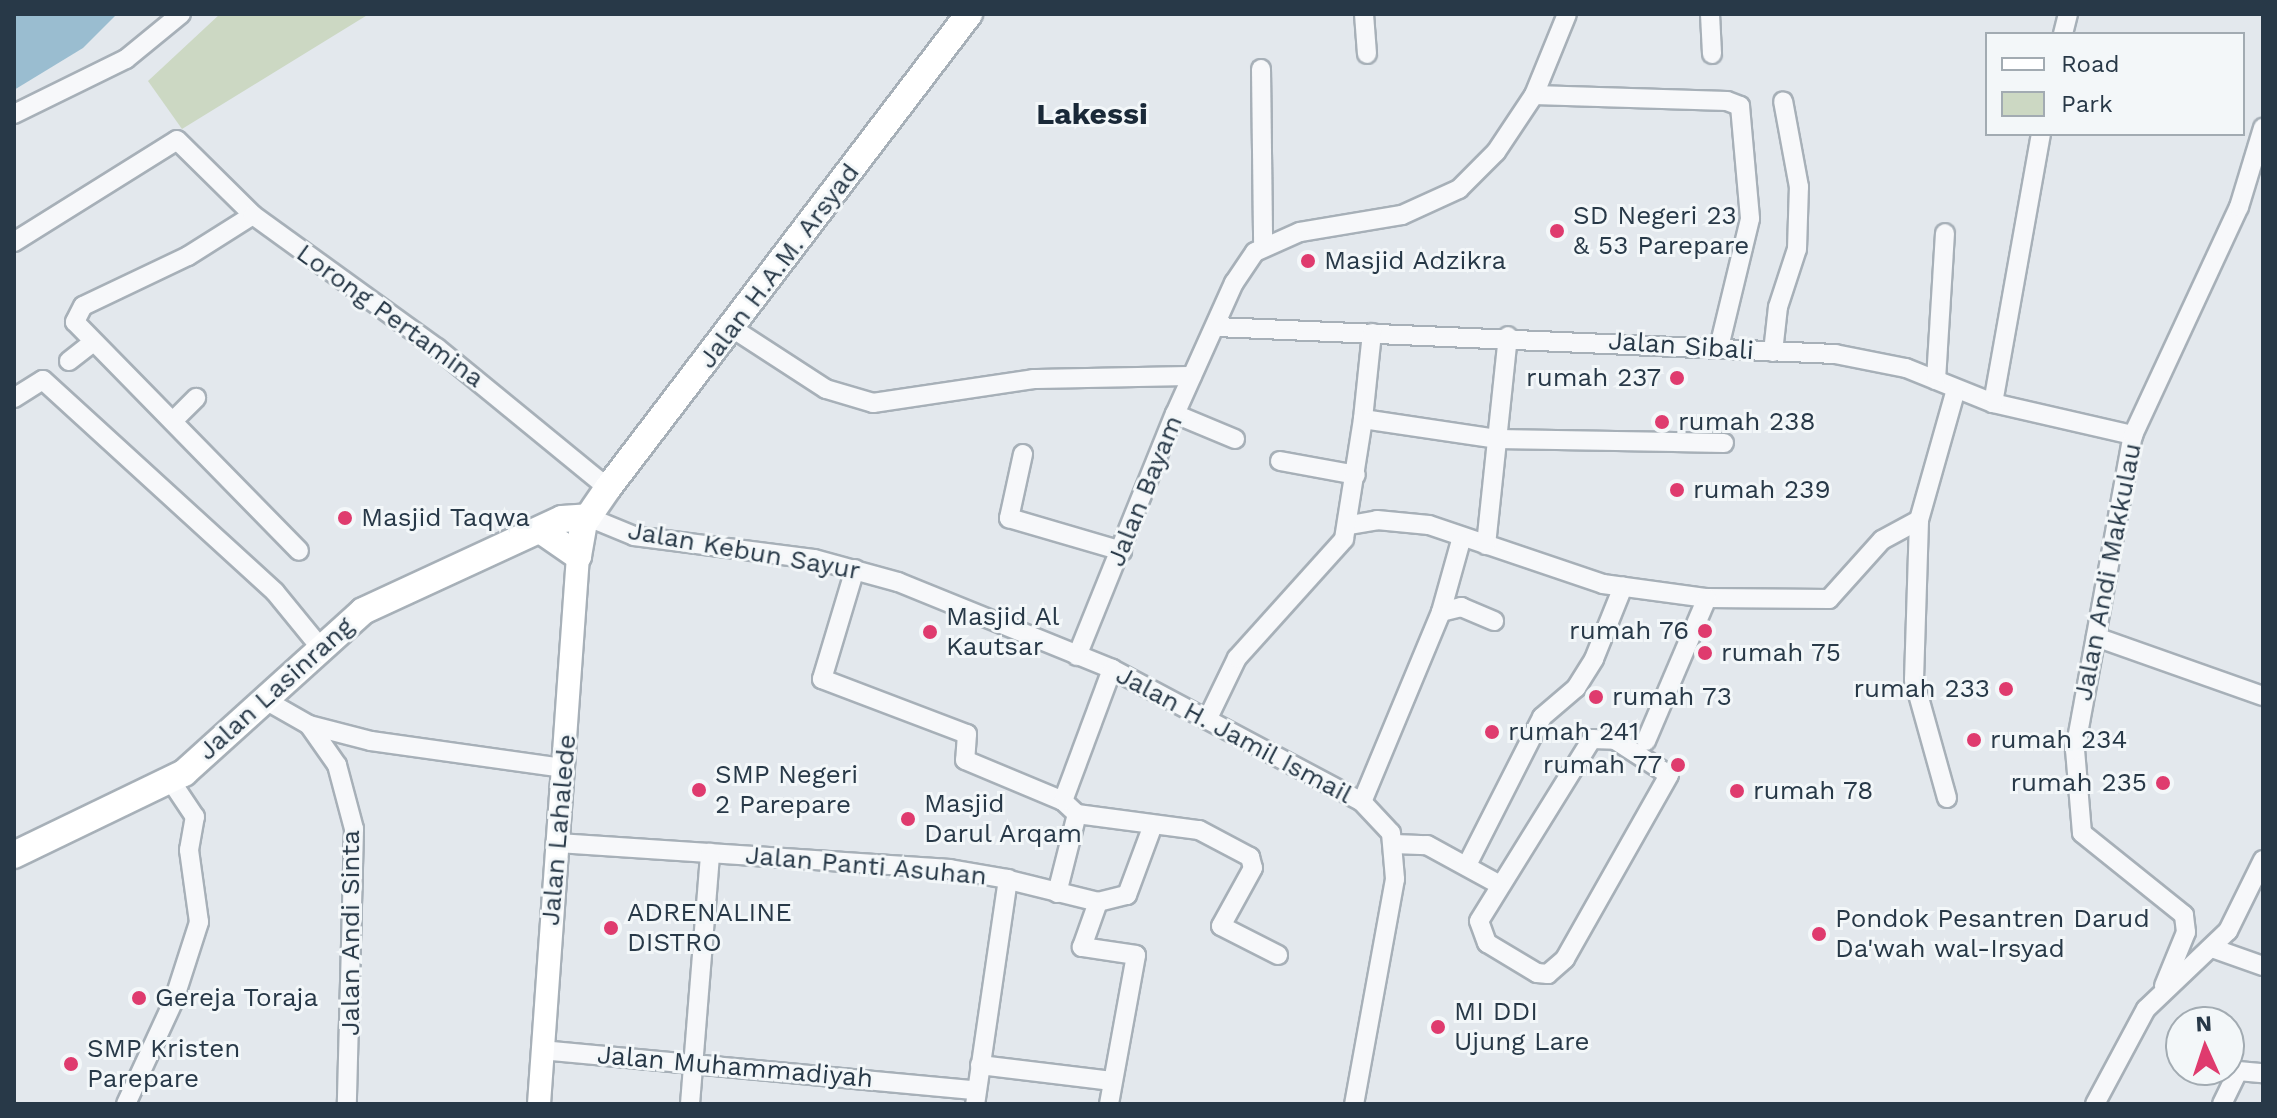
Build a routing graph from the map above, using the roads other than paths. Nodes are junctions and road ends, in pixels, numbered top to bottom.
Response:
1 (181, 14) edge
2 (969, 14) edge
3 (1364, 14) edge
4 (1567, 14) edge
5 (1710, 14) edge
6 (1367, 54) dead end
7 (1712, 54) dead end
8 (1261, 69) dead end
9 (1534, 95) junction
10 (1783, 101) dead end
11 (14, 114) edge
12 (2041, 136) edge
13 (2261, 137) edge
14 (253, 215) junction
15 (1945, 233) dead end
16 (14, 242) edge
17 (1263, 245) junction
18 (1217, 327) junction
19 (732, 328) junction
20 (1372, 333) junction
21 (1508, 336) junction
22 (92, 343) junction
23 (1719, 347) junction
24 (1773, 352) junction
25 (69, 361) dead end
26 (1192, 376) junction
27 (1936, 380) junction
28 (1956, 389) junction
29 (14, 398) edge
30 (196, 398) dead end
31 (1993, 403) junction
32 (1175, 414) junction
33 (175, 419) junction
34 (1363, 419) junction
35 (2133, 435) junction
36 (1235, 439) dead end
37 (1497, 439) junction
38 (1724, 443) dead end
39 (1023, 454) dead end
40 (1280, 461) dead end
41 (1356, 475) junction
42 (608, 488) junction
43 (588, 517) junction
44 (1919, 520) junction
45 (1350, 525) junction
46 (542, 531) junction
47 (1462, 537) junction
48 (1486, 545) junction
49 (299, 551) dead end
50 (1122, 551) junction
51 (578, 556) junction
52 (855, 569) junction
53 (1623, 587) junction
54 (1707, 598) junction
55 (1441, 612) junction
56 (1494, 621) dead end
57 (2096, 637) junction
58 (320, 647) junction
59 (1077, 656) junction
60 (1112, 669) junction
61 (2263, 696) edge
62 (267, 701) junction
63 (1207, 720) junction
64 (309, 725) junction
65 (1646, 741) dead end
66 (564, 768) junction
67 (171, 781) junction
68 (1947, 798) dead end
69 (1063, 801) junction
70 (1362, 802) junction
71 (1077, 814) junction
72 (1153, 825) junction
73 (558, 843) junction
74 (1394, 844) junction
75 (710, 853) junction
76 (14, 855) edge
77 (2263, 860) edge
78 (1467, 865) junction
79 (1009, 880) junction
80 (1500, 885) junction
81 (1057, 893) junction
82 (1098, 902) junction
83 (2212, 948) junction
84 (1278, 955) dead end
85 (2263, 966) edge
86 (2164, 986) junction
87 (541, 1050) junction
88 (693, 1062) junction
89 (980, 1065) junction
90 (2263, 1073) edge
91 (1112, 1081) junction
92 (976, 1097) edge
93 (126, 1104) edge
94 (347, 1104) edge
95 (539, 1104) edge
96 (690, 1104) edge
97 (1109, 1104) edge
98 (1354, 1104) edge
99 (2095, 1104) edge
100 (2222, 1104) edge

1 - 11 street
2 - 19 highway, Jalan H.A.M. Arsyad
3 - 6 street
4 - 9 street
5 - 7 street
8 - 17 street
9 - 17 street
9 - 23 street
10 - 24 street
12 - 31 street
13 - 35 street, Jalan Andi Makkulau
14 - 16 street, Lorong Pertamina
14 - 22 street
14 - 42 street, Lorong Pertamina
15 - 27 street
17 - 18 street, Jalan Bayam
18 - 20 street, Jalan Sibali
18 - 26 street, Jalan Bayam
19 - 26 street
19 - 42 highway, Jalan H.A.M. Arsyad
20 - 21 street, Jalan Sibali
20 - 34 street
21 - 23 street, Jalan Sibali
21 - 37 street
22 - 25 street
22 - 33 street
23 - 24 street, Jalan Sibali
24 - 27 street, Jalan Sibali
26 - 32 street, Jalan Bayam
27 - 28 street, Jalan Sibali
28 - 31 street, Jalan Sibali
28 - 44 street
29 - 58 street
30 - 33 street
31 - 35 street, Jalan Sibali
32 - 36 street
32 - 50 street, Jalan Bayam
33 - 49 street
34 - 37 street
34 - 41 street
35 - 57 street, Jalan Andi Makkulau
37 - 38 street
37 - 48 street
39 - 50 street
40 - 41 street
41 - 45 street
42 - 43 highway, Jalan H.A.M. Arsyad
43 - 46 highway, Jalan Lasinrang
43 - 51 highway
43 - 52 street, Jalan Kebun Sayur
44 - 54 street
44 - 68 street
45 - 47 street
45 - 63 street
46 - 51 highway
46 - 58 highway, Jalan Lasinrang
47 - 48 street
47 - 55 street
48 - 53 street
50 - 59 street, Jalan Bayam
51 - 66 main road, Jalan Lahalede
52 - 59 street, Jalan Kebun Sayur
52 - 69 street
53 - 54 street
53 - 78 street
54 - 65 street
55 - 56 street
55 - 70 street
57 - 61 street
57 - 86 street, Jalan Andi Makkulau
58 - 62 highway, Jalan Lasinrang
59 - 60 street, Jalan H. Jamil Ismail
60 - 63 street, Jalan H. Jamil Ismail
60 - 69 street
62 - 64 street
62 - 67 highway, Jalan Lasinrang
63 - 70 street, Jalan H. Jamil Ismail
64 - 66 street
64 - 94 street, Jalan Andi Sinta
66 - 73 main road, Jalan Lahalede
67 - 76 highway, Jalan Lasinrang
67 - 93 street
69 - 71 street
70 - 74 street, Jalan H. Jamil Ismail
71 - 72 street
71 - 81 street
72 - 82 street
72 - 84 street
73 - 75 street, Jalan Panti Asuhan
73 - 87 main road, Jalan Lahalede
74 - 78 street
74 - 98 street
75 - 79 street, Jalan Panti Asuhan
75 - 88 street
77 - 83 street
78 - 80 street
79 - 81 street
79 - 89 street, Jalan Panti Asuhan
80 - 80 street
81 - 82 street
82 - 91 street
83 - 85 street
83 - 86 street
86 - 99 street
87 - 88 street, Jalan Muhammadiyah
87 - 95 main road, Jalan Lahalede
88 - 92 street, Jalan Muhammadiyah
88 - 96 street
89 - 91 street
89 - 92 street, Jalan Panti Asuhan
90 - 100 street
91 - 97 street

